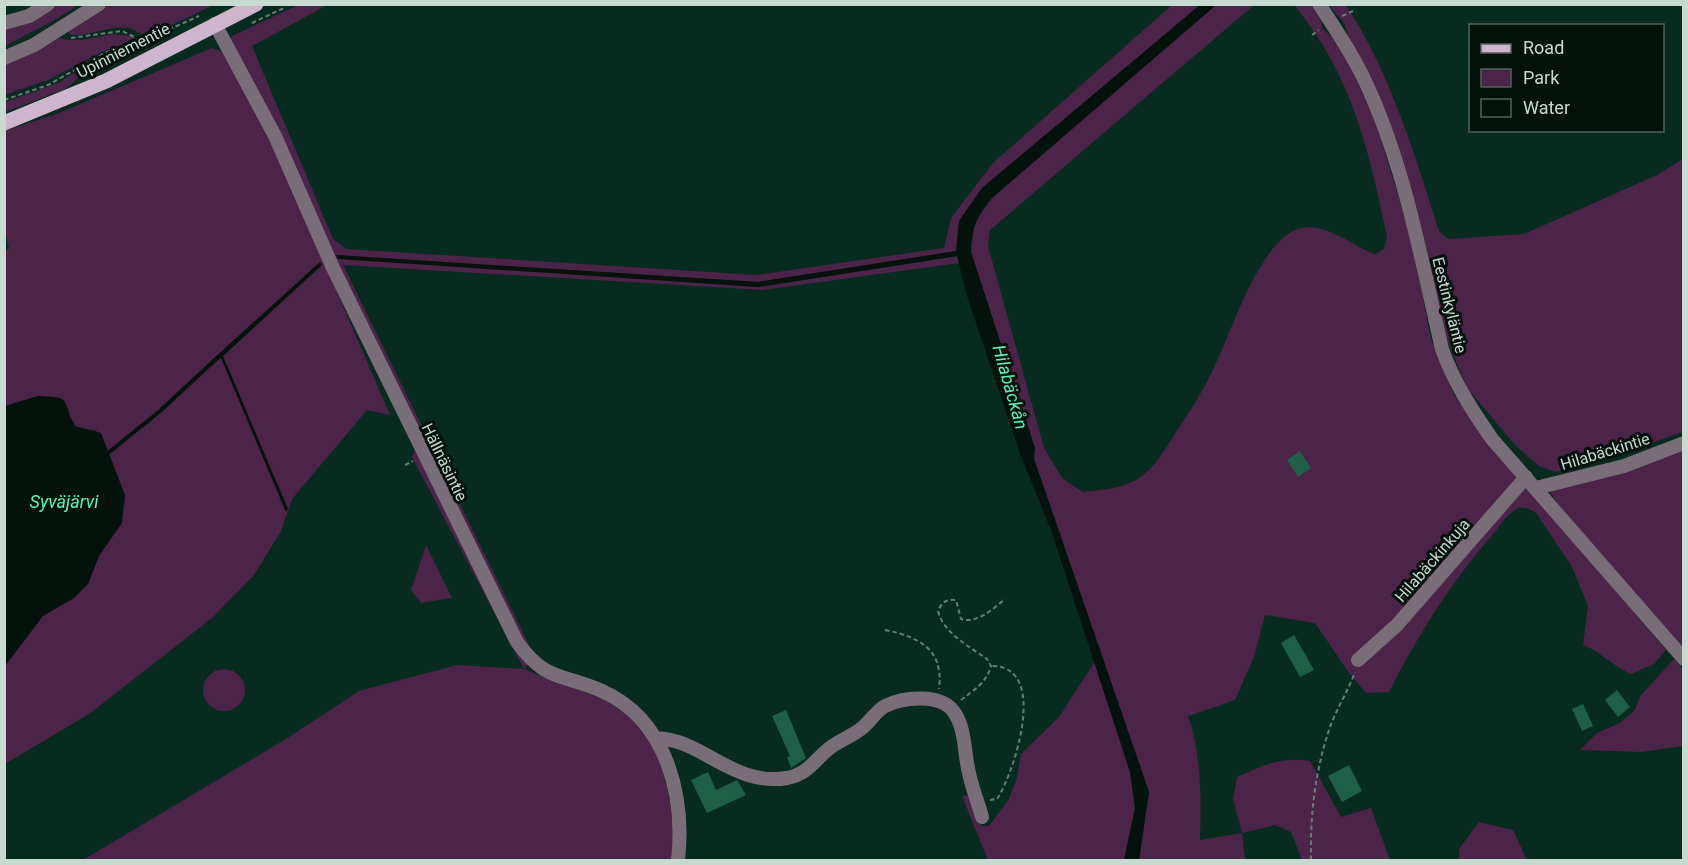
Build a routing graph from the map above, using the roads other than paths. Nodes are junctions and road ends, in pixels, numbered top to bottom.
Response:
1 (48, 4) edge
2 (99, 4) edge
3 (256, 4) edge
4 (1319, 4) edge
5 (4, 23) edge
6 (215, 24) junction
7 (4, 58) edge
8 (4, 123) edge
9 (1683, 444) edge
10 (1526, 477) junction
11 (1536, 488) junction
12 (1683, 659) edge
13 (1358, 660) road end
14 (655, 738) junction
15 (982, 817) dead end
16 (678, 861) edge

1 - 5 street
2 - 7 street
3 - 6 main road, Upinniementie
4 - 10 street, Eestinkyläntie
6 - 8 main road, Upinniementie
6 - 14 street, Hällnäsintie
9 - 11 street, Hilabäckintie
10 - 11 street, Eestinkyläntie
10 - 13 street, Hilabäckinkuja
11 - 12 street, Eestinkyläntie
14 - 15 street
14 - 16 street, Hällnäsintie

